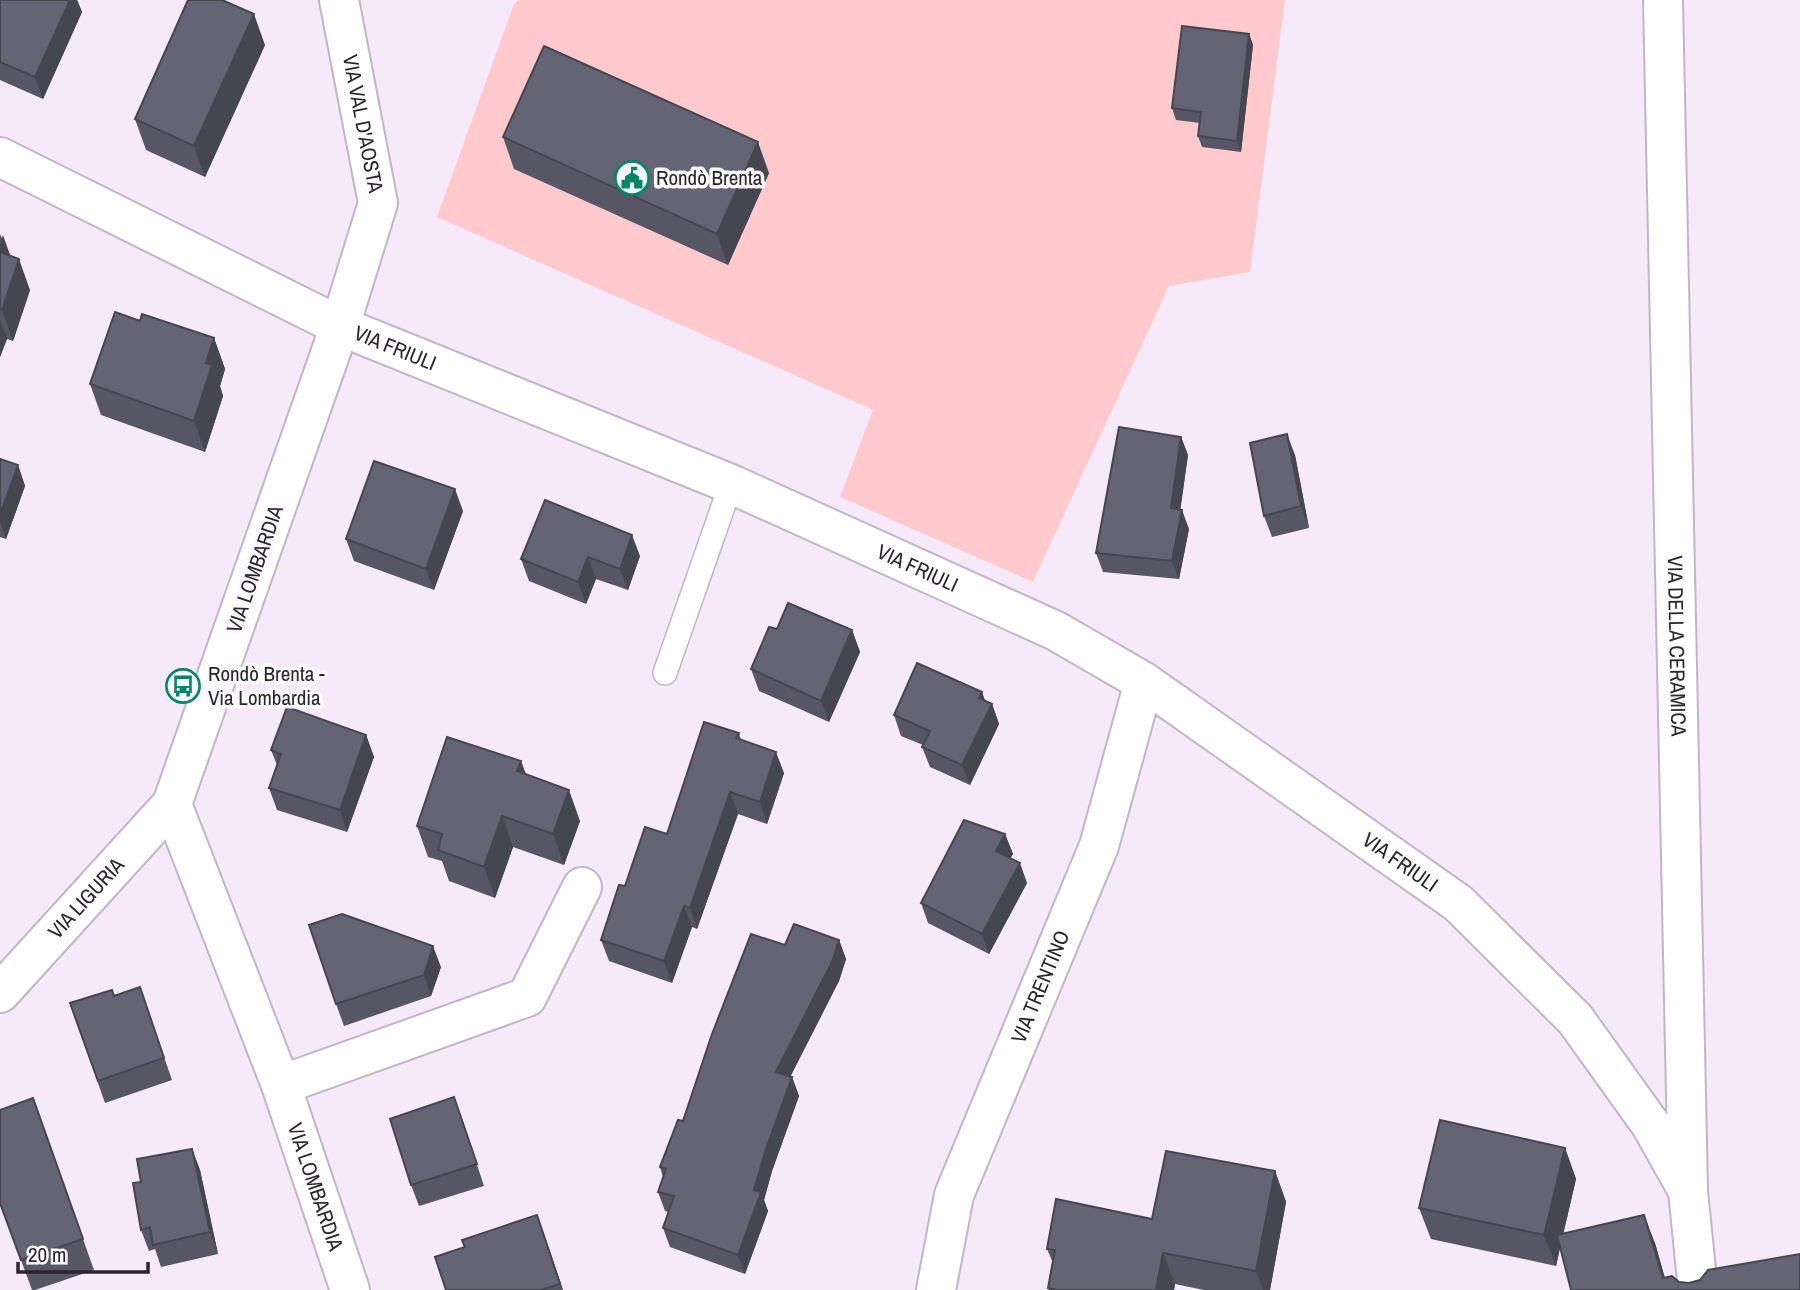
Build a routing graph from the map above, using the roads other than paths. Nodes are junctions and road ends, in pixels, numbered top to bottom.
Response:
1 (339, 0) edge
2 (1664, 0) edge
3 (0, 157) edge
4 (340, 326) junction
5 (731, 484) junction
6 (665, 673) dead end
7 (1143, 682) junction
8 (172, 804) junction
9 (582, 887) dead end
10 (0, 993) edge
11 (281, 1085) junction
12 (1688, 1191) junction
13 (349, 1290) edge
14 (936, 1290) edge
15 (1698, 1290) edge

1 - 4 street, VIA VAL D'AOSTA
2 - 12 street, VIA DELLA CERAMICA
3 - 4 street, VIA FRIULI
4 - 5 street, VIA FRIULI
4 - 8 street, VIA LOMBARDIA
5 - 6 lane
5 - 7 street, VIA FRIULI
7 - 12 street, VIA FRIULI
7 - 14 street, VIA TRENTINO
8 - 10 street, VIA LIGURIA
8 - 11 street, VIA LOMBARDIA
9 - 11 street
11 - 13 street, VIA LOMBARDIA
12 - 15 street, VIA DELLA CERAMICA

